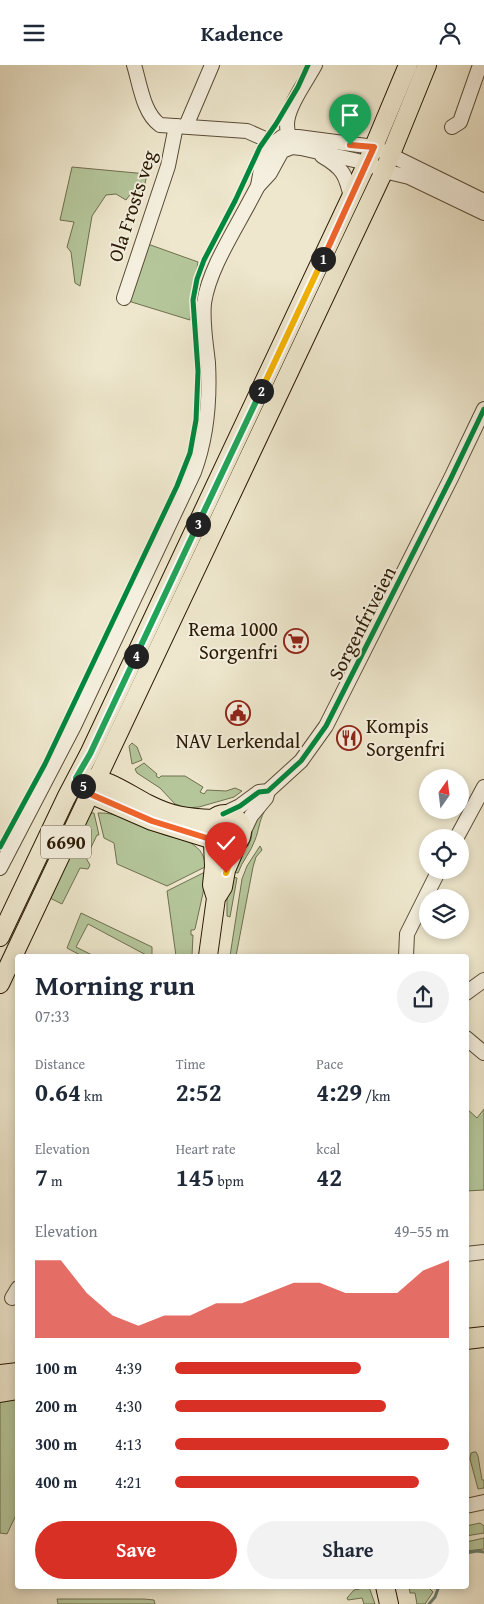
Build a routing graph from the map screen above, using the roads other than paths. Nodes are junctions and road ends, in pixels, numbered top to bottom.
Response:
1 (134, 65) edge
2 (212, 65) edge
3 (315, 65) edge
4 (408, 65) edge
5 (426, 65) edge
6 (480, 65) edge
7 (181, 126) junction
8 (452, 127) dead end
9 (284, 145) junction
10 (313, 151) junction
11 (371, 155) junction
12 (392, 155) junction
13 (384, 171) junction
14 (351, 197) junction
15 (484, 201) edge
16 (484, 213) edge
17 (124, 298) dead end
18 (484, 409) edge
19 (76, 778) junction
20 (98, 778) junction
21 (484, 787) edge
22 (268, 791) junction
23 (90, 794) junction
24 (218, 817) junction
25 (461, 829) edge
26 (239, 839) junction
27 (212, 841) junction
28 (0, 868) edge
29 (434, 879) edge
30 (216, 898) junction
31 (0, 937) edge
32 (208, 954) edge
33 (406, 954) edge
34 (484, 980) edge
35 (0, 983) edge
36 (469, 991) edge
37 (469, 1040) edge
38 (484, 1053) edge
39 (484, 1252) edge
40 (469, 1254) edge
41 (484, 1324) edge
42 (469, 1326) edge
43 (484, 1337) edge
44 (469, 1339) edge
45 (15, 1373) edge
46 (0, 1375) edge
47 (15, 1390) edge
48 (0, 1392) edge
49 (484, 1502) edge
50 (469, 1505) edge
51 (386, 1589) edge
52 (389, 1604) edge

1 - 7 street
2 - 7 street, Ola Frosts veg
3 - 9 street
4 - 11 main road, 6690
5 - 12 main road, 6690
6 - 8 street
7 - 9 street
7 - 17 street, Ola Frosts veg
9 - 10 street
9 - 11 street
9 - 28 street
10 - 11 street
10 - 14 street
11 - 12 street
11 - 13 street
11 - 14 main road, 6690
12 - 13 main road, 6690
12 - 15 street
13 - 16 street
13 - 20 main road, 6690
14 - 19 main road, 6690
18 - 22 street, Sorgenfriveien
19 - 20 main road
19 - 23 main road
19 - 31 main road, 6690
20 - 23 main road, 6690
20 - 24 main road
21 - 25 street
22 - 24 street, Sorgenfriveien
22 - 26 street, Sorgenfriveien
23 - 27 main road
23 - 35 main road, 6690
24 - 26 main road
24 - 27 main road
26 - 27 main road
26 - 30 main road
27 - 30 main road
29 - 33 street
30 - 32 main road
34 - 36 street
37 - 38 street
39 - 40 street
41 - 42 highway
43 - 44 highway
45 - 46 highway
47 - 48 highway
49 - 50 street
51 - 52 main road

